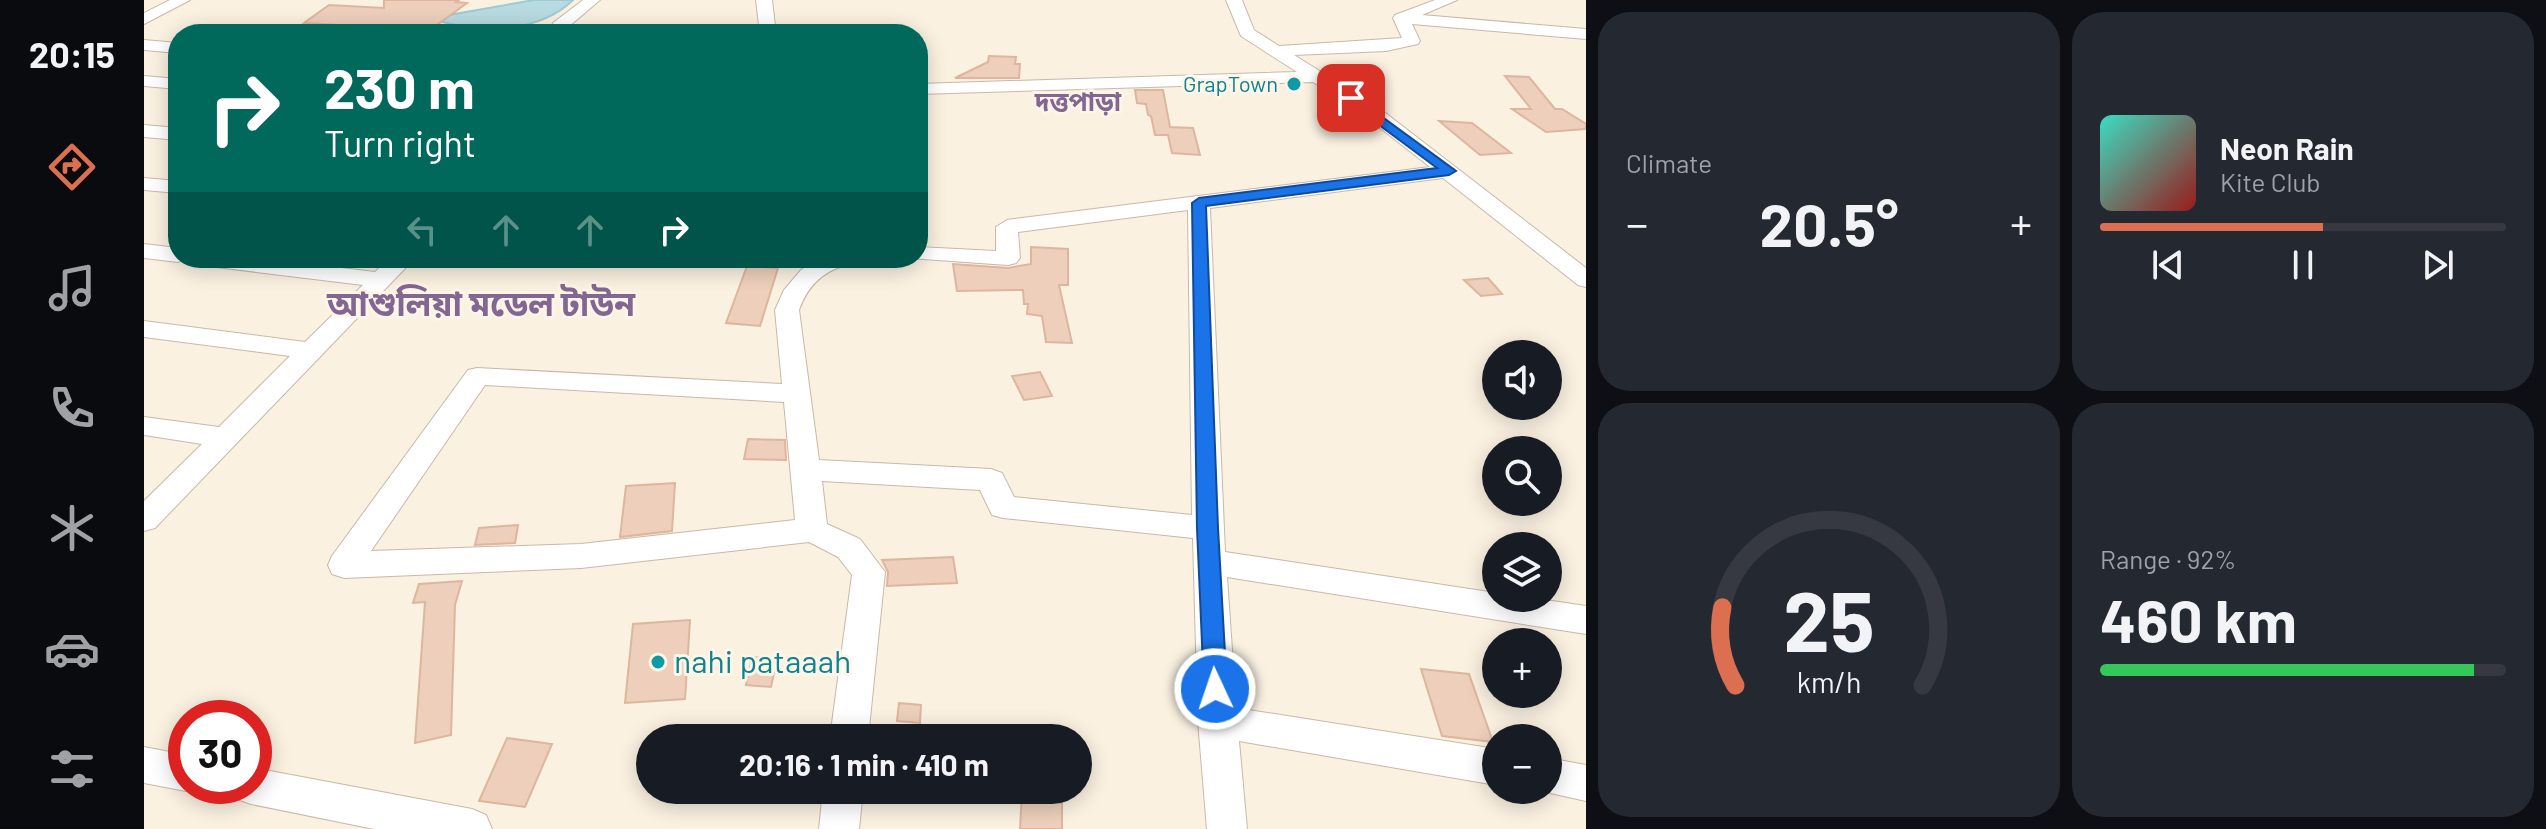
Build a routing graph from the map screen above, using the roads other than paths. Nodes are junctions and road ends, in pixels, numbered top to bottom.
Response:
1 (182, 0) edge
2 (592, 0) edge
3 (764, 0) edge
4 (1234, 0) edge
5 (1449, 0) edge
6 (1401, 18) junction
7 (144, 19) edge
8 (562, 24) edge
9 (767, 24) edge
10 (1586, 34) edge
11 (144, 45) edge
12 (168, 47) edge
13 (1272, 51) junction
14 (1319, 77) junction
15 (144, 81) edge
16 (168, 83) edge
17 (928, 89) edge
18 (144, 131) edge
19 (168, 133) edge
20 (1449, 171) junction
21 (144, 184) edge
22 (168, 186) edge
23 (1199, 203) junction
24 (144, 251) edge
25 (168, 254) edge
26 (928, 254) edge
27 (282, 268) edge
28 (393, 268) edge
29 (822, 268) edge
30 (381, 280) junction
31 (1586, 280) edge
32 (144, 329) edge
33 (311, 351) junction
34 (797, 394) junction
35 (144, 426) edge
36 (226, 438) junction
37 (805, 470) junction
38 (144, 520) edge
39 (1207, 528) junction
40 (812, 530) junction
41 (1209, 562) junction
42 (1586, 620) edge
43 (1217, 721) junction
44 (851, 724) edge
45 (1482, 765) edge
46 (1562, 779) edge
47 (1586, 783) edge
48 (272, 790) edge
49 (842, 804) edge
50 (472, 829) edge
51 (839, 829) edge
52 (1227, 829) edge

1 - 7 street
2 - 8 street
3 - 9 street
4 - 13 street
5 - 6 street
6 - 10 street
6 - 13 street
11 - 12 street
13 - 14 street
14 - 17 street
14 - 20 street
15 - 16 street
18 - 19 street
20 - 23 street
20 - 31 street
21 - 22 street
23 - 26 street
23 - 39 street
24 - 25 street
27 - 30 street
28 - 30 street
29 - 34 street
30 - 33 street
32 - 33 street
33 - 36 street
34 - 37 street
34 - 40 street
35 - 36 street
36 - 38 street
37 - 39 street
37 - 40 street
39 - 41 street
40 - 44 street
41 - 42 street
41 - 43 street
43 - 45 street
43 - 52 street
46 - 47 street
48 - 50 street
49 - 51 street

